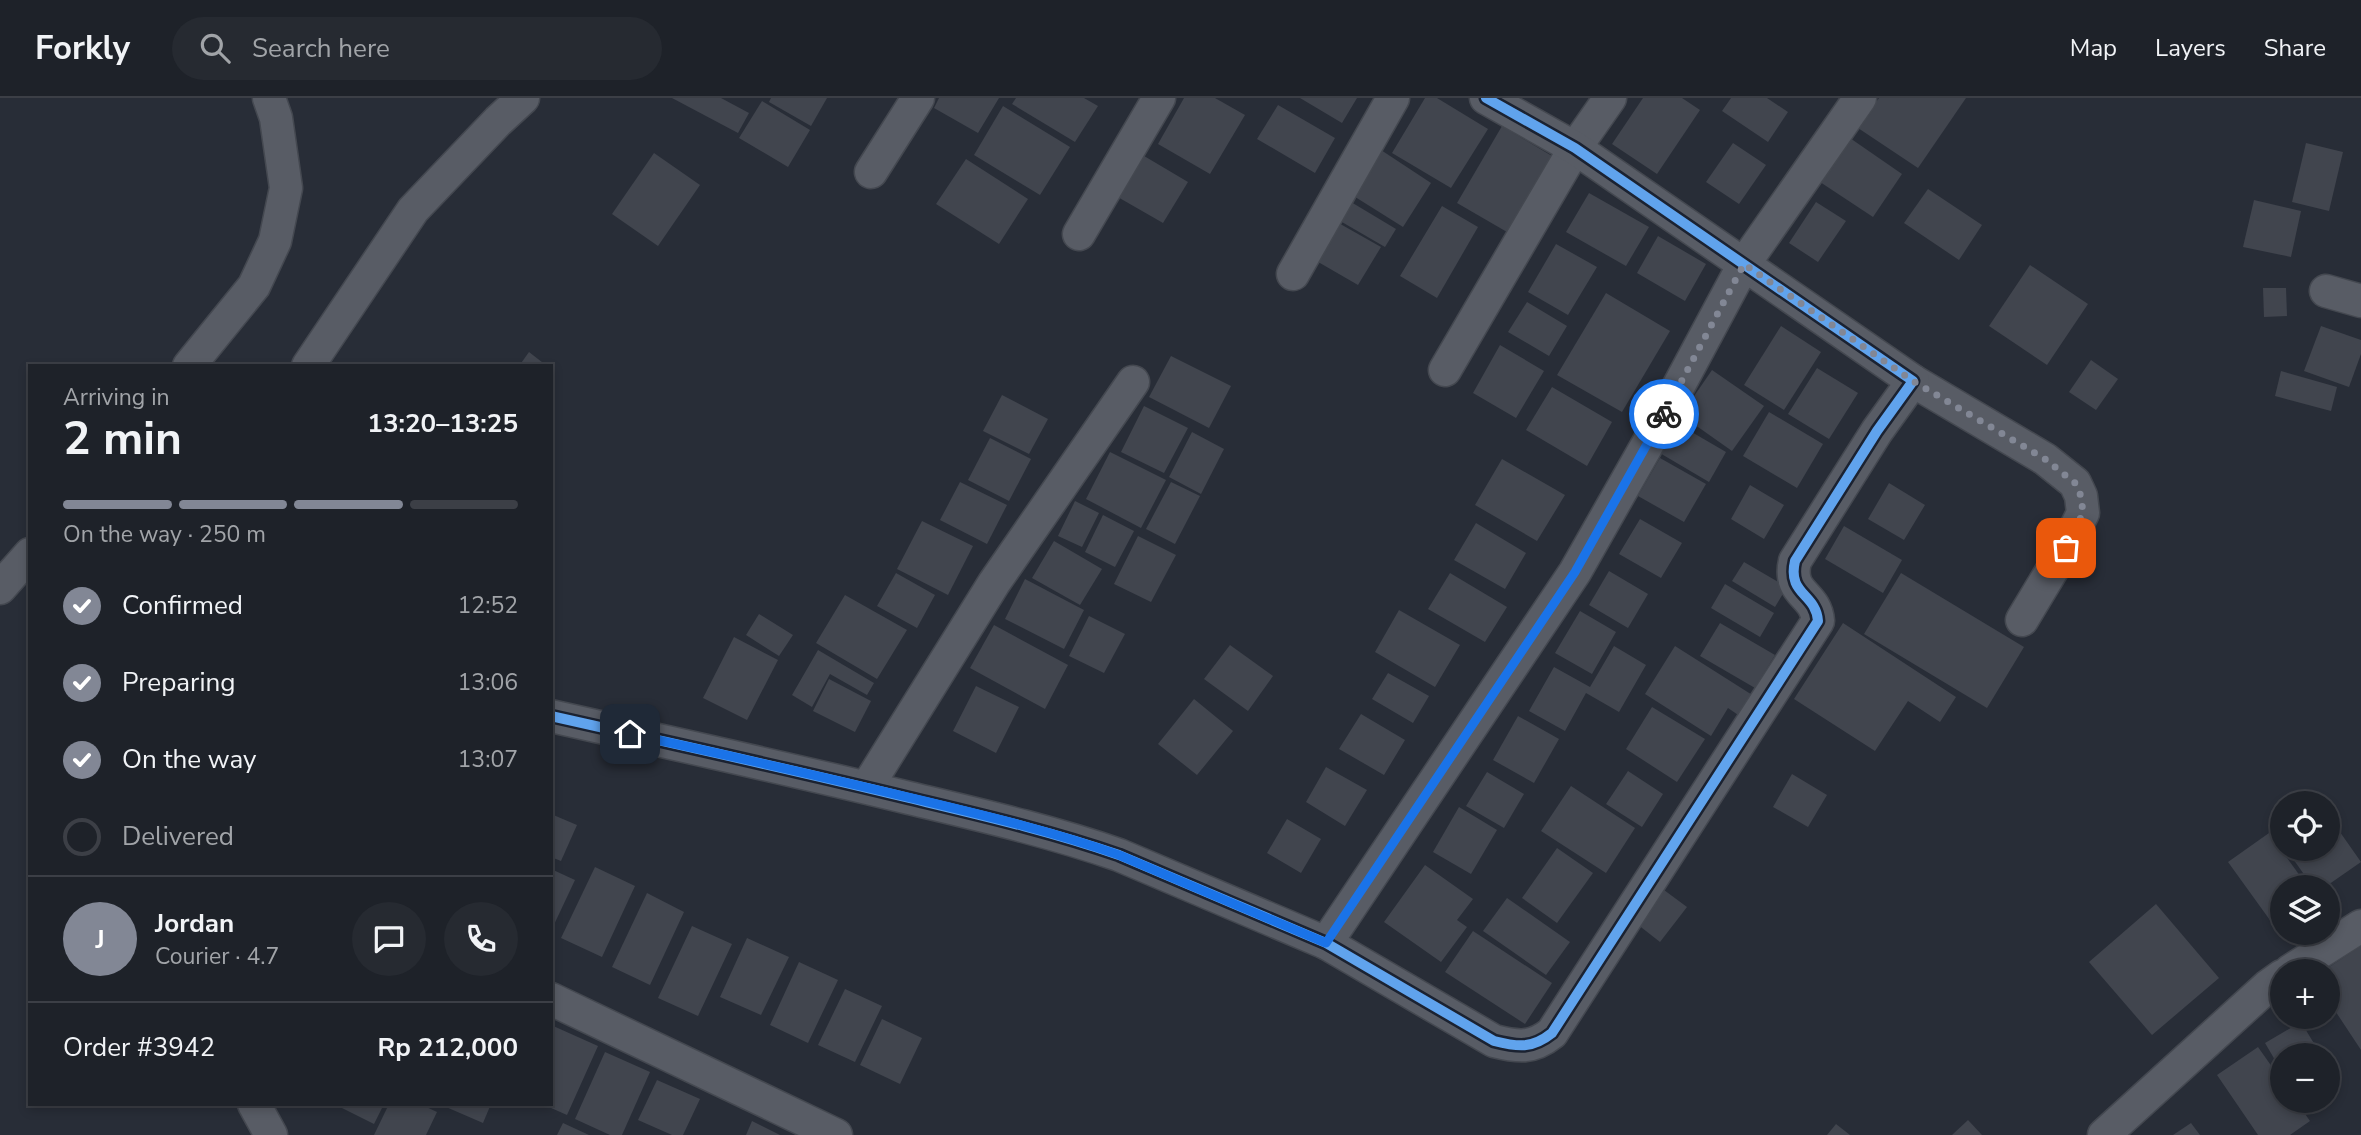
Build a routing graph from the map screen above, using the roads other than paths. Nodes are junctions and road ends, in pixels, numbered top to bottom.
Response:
1 (269, 98) edge
2 (523, 98) edge
3 (918, 98) edge
4 (1159, 98) edge
5 (1393, 98) edge
6 (1486, 98) edge
7 (1610, 98) edge
8 (1860, 98) edge
9 (1575, 148) junction
10 (871, 172) dead end
11 (1079, 234) dead end
12 (1744, 264) junction
13 (1293, 274) dead end
14 (2326, 291) dead end
15 (2361, 301) edge
16 (191, 364) edge
17 (309, 364) edge
18 (1445, 370) dead end
19 (1913, 381) junction
20 (1133, 382) dead end
21 (28, 556) edge
22 (0, 588) edge
23 (2022, 620) dead end
24 (553, 716) edge
25 (867, 787) junction
26 (2361, 926) edge
27 (1326, 943) junction
28 (2309, 959) edge
29 (2270, 985) edge
30 (553, 1000) edge
31 (255, 1106) edge
32 (271, 1135) edge
33 (836, 1135) edge
34 (2104, 1135) edge

1 - 16 street
2 - 17 street
3 - 10 street
4 - 11 street
5 - 13 street
6 - 9 street
7 - 9 street
8 - 12 street
9 - 12 street
9 - 18 street
12 - 19 street
12 - 27 street
14 - 15 street
19 - 23 street
19 - 27 street
20 - 25 street
21 - 22 street
24 - 25 street
25 - 27 street
26 - 28 street
29 - 34 street
30 - 33 street
31 - 32 street

